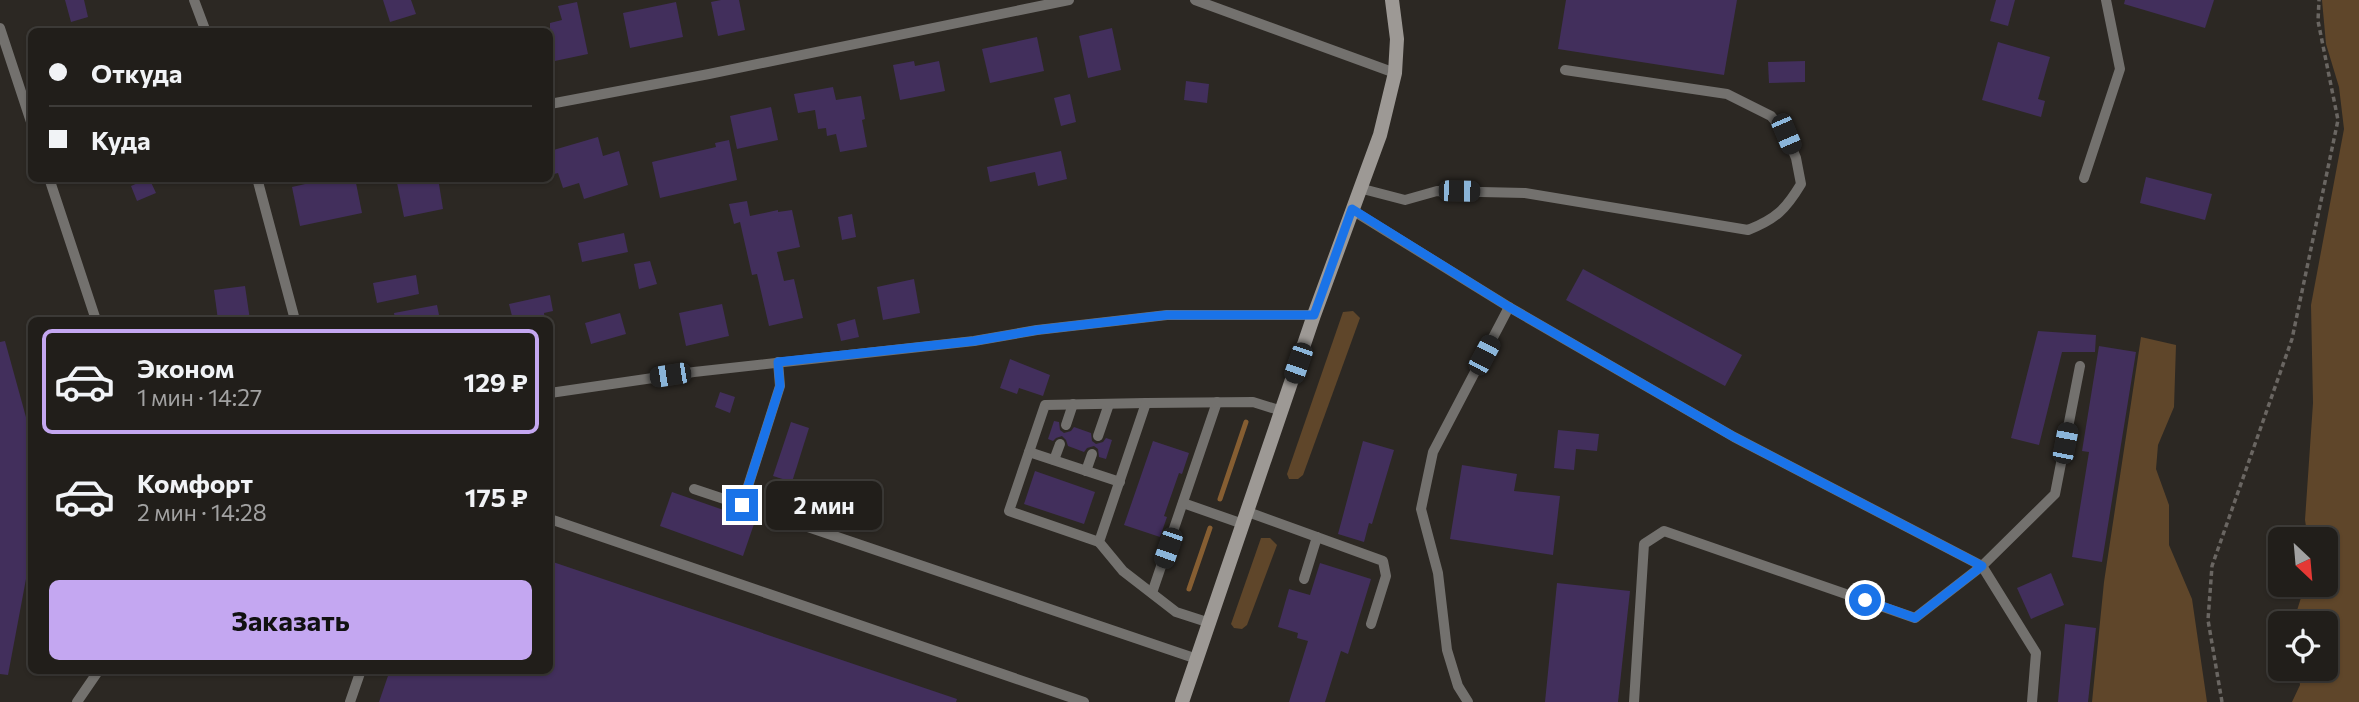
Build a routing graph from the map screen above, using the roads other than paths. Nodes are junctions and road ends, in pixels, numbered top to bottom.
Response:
1 (194, 0) edge
2 (1069, 0) edge
3 (1195, 0) edge
4 (1392, 0) edge
5 (2106, 0) edge
6 (0, 28) edge
7 (204, 28) edge
8 (1565, 70) dead end
9 (1395, 73) junction
10 (553, 103) edge
11 (28, 113) edge
12 (2084, 178) dead end
13 (50, 182) edge
14 (258, 182) edge
15 (1359, 188) junction
16 (1352, 209) junction
17 (1509, 307) junction
18 (1314, 315) junction
19 (95, 317) edge
20 (294, 317) edge
21 (778, 362) junction
22 (2080, 366) dead end
23 (553, 393) edge
24 (1217, 402) junction
25 (1146, 403) junction
26 (1073, 404) junction
27 (1109, 404) junction
28 (1282, 411) junction
29 (1066, 425) dead end
30 (1098, 436) dead end
31 (1060, 444) dead end
32 (1029, 452) junction
33 (1092, 454) dead end
34 (1054, 460) junction
35 (1086, 471) junction
36 (1120, 482) junction
37 (694, 489) dead end
38 (1183, 503) junction
39 (1246, 518) junction
40 (553, 521) edge
41 (796, 523) dead end
42 (1317, 537) junction
43 (1099, 542) junction
44 (1982, 566) junction
45 (1304, 579) dead end
46 (1152, 593) junction
47 (1210, 623) junction
48 (1371, 624) dead end
49 (1197, 659) junction
50 (96, 674) edge
51 (360, 674) edge
52 (77, 702) edge
53 (350, 702) edge
54 (1084, 702) edge
55 (1182, 702) edge
56 (1468, 702) edge
57 (1634, 702) edge
58 (2032, 702) edge

1 - 7 lane
2 - 10 lane
3 - 9 lane
4 - 9 street
5 - 12 lane
6 - 11 lane
8 - 15 lane
9 - 15 street
13 - 19 lane
14 - 20 lane
15 - 16 street
16 - 17 lane
16 - 18 street
17 - 44 lane
17 - 56 lane
18 - 21 lane
18 - 28 street
21 - 23 lane
21 - 37 lane
22 - 44 lane
24 - 25 lane
24 - 28 lane
24 - 38 lane
25 - 27 lane
25 - 36 lane
26 - 27 lane
26 - 29 lane
26 - 32 lane
27 - 30 lane
28 - 39 street
31 - 34 lane
32 - 34 lane
32 - 43 lane
33 - 35 lane
34 - 35 lane
35 - 36 lane
36 - 43 lane
38 - 39 lane
38 - 46 lane
39 - 42 lane
39 - 47 street
40 - 54 lane
41 - 49 lane
42 - 45 lane
42 - 48 lane
43 - 46 lane
44 - 57 lane
44 - 58 lane
46 - 47 lane
47 - 49 street
49 - 55 street
50 - 52 lane
51 - 53 lane

